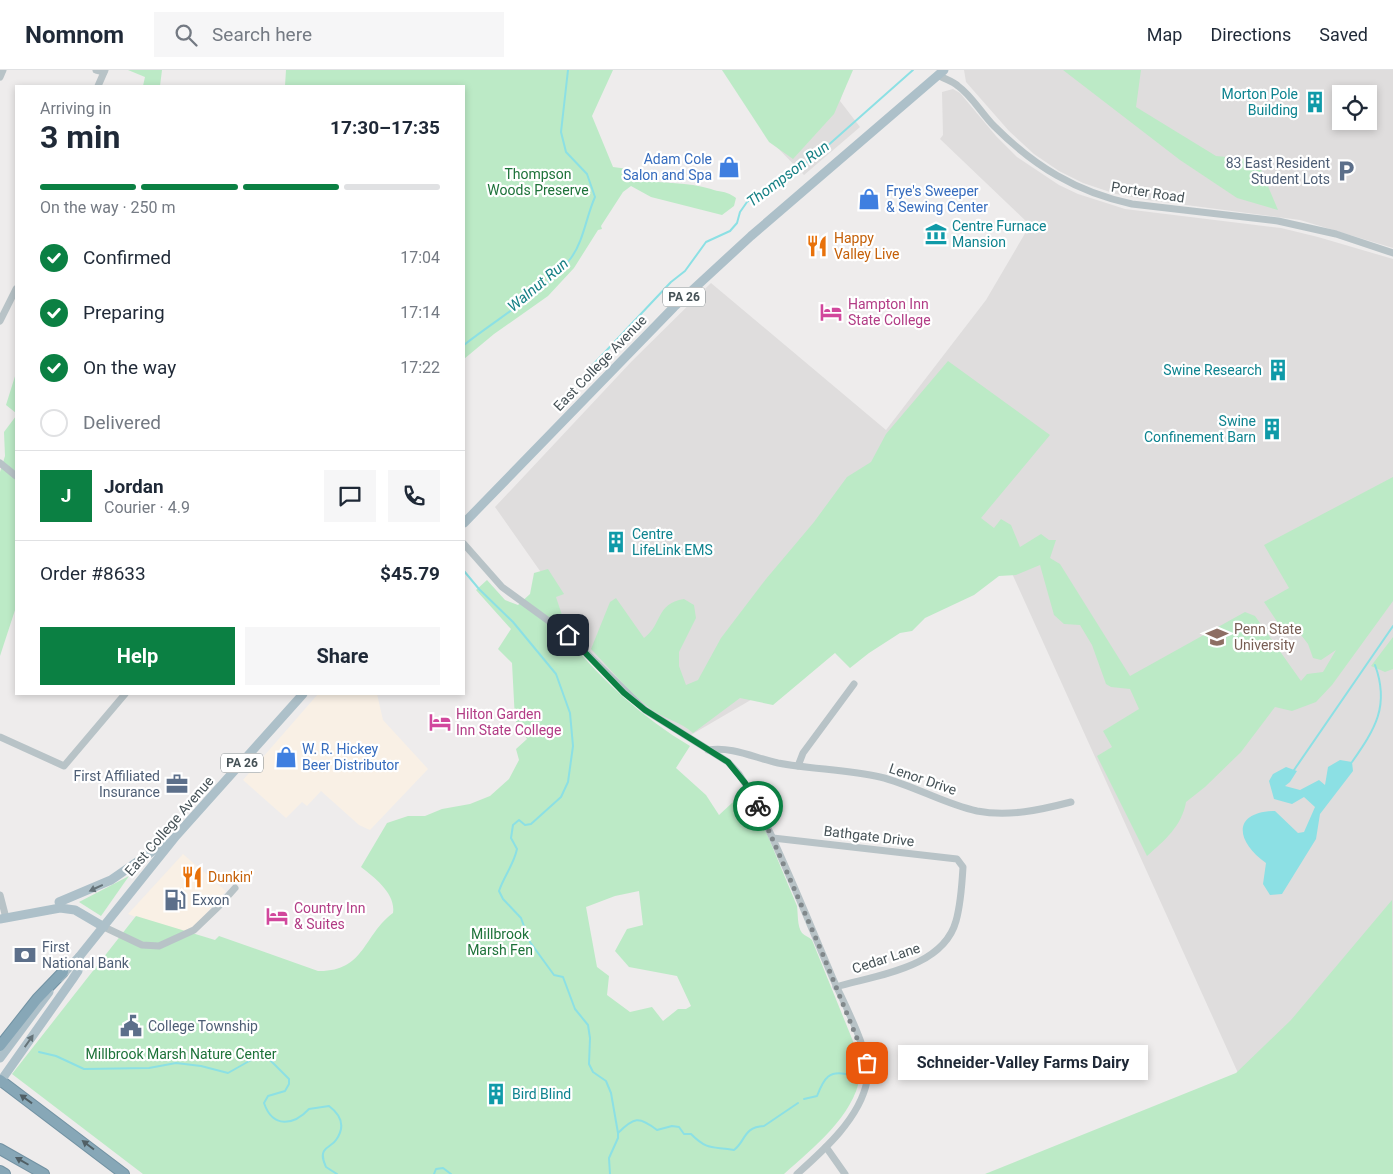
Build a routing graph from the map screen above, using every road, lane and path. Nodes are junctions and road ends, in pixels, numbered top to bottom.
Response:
1 (3, 70) edge
2 (96, 70) edge
3 (104, 71) edge
4 (941, 73) edge
5 (0, 77) edge
6 (98, 85) edge
7 (1393, 253) edge
8 (15, 291) edge
9 (0, 321) edge
10 (0, 463) edge
11 (15, 475) edge
12 (465, 523) edge
13 (465, 545) edge
14 (854, 684) dead end
15 (124, 695) edge
16 (302, 695) edge
17 (0, 737) edge
18 (708, 750) junction
19 (798, 766) junction
20 (1071, 802) dead end
21 (180, 832) junction
22 (773, 838) junction
23 (961, 862) joint
24 (235, 888) dead end
25 (0, 895) edge
26 (59, 902) junction
27 (5, 918) edge
28 (104, 926) junction
29 (79, 957) junction
30 (63, 972) junction
31 (836, 987) junction
32 (0, 1046) edge
33 (0, 1058) edge
34 (0, 1081) edge
35 (826, 1147) junction
36 (0, 1149) edge
37 (0, 1171) edge
38 (5, 1174) edge
39 (44, 1174) edge
40 (124, 1174) edge
41 (797, 1174) edge
42 (845, 1174) edge

1 - 5 street
2 - 3 street
3 - 6 street
4 - 7 street, Porter Road
4 - 12 main road, East College Avenue / PA 26
8 - 9 street
10 - 11 street
13 - 18 street
14 - 19 street
15 - 17 street
16 - 21 main road, East College Avenue / PA 26
18 - 19 street, Lenor Drive
18 - 22 street
19 - 20 street, Lenor Drive
21 -> 26 main road
21 - 28 main road, East College Avenue / PA 26
22 - 23 street, Bathgate Drive
22 - 31 street
23 - 31 street, Cedar Lane
24 - 28 street
25 - 27 street
26 - 27 main road
26 - 28 main road
27 - 28 main road
28 - 29 main road, East College Avenue / PA 26
29 - 30 main road, East College Avenue / PA 26
34 -> 29 main road, East College Avenue / PA 26
30 - 32 highway
30 - 33 main road, East College Avenue / PA 26
31 - 35 street
40 -> 34 highway
35 - 41 street
35 - 42 street
39 -> 36 highway
37 - 38 highway

